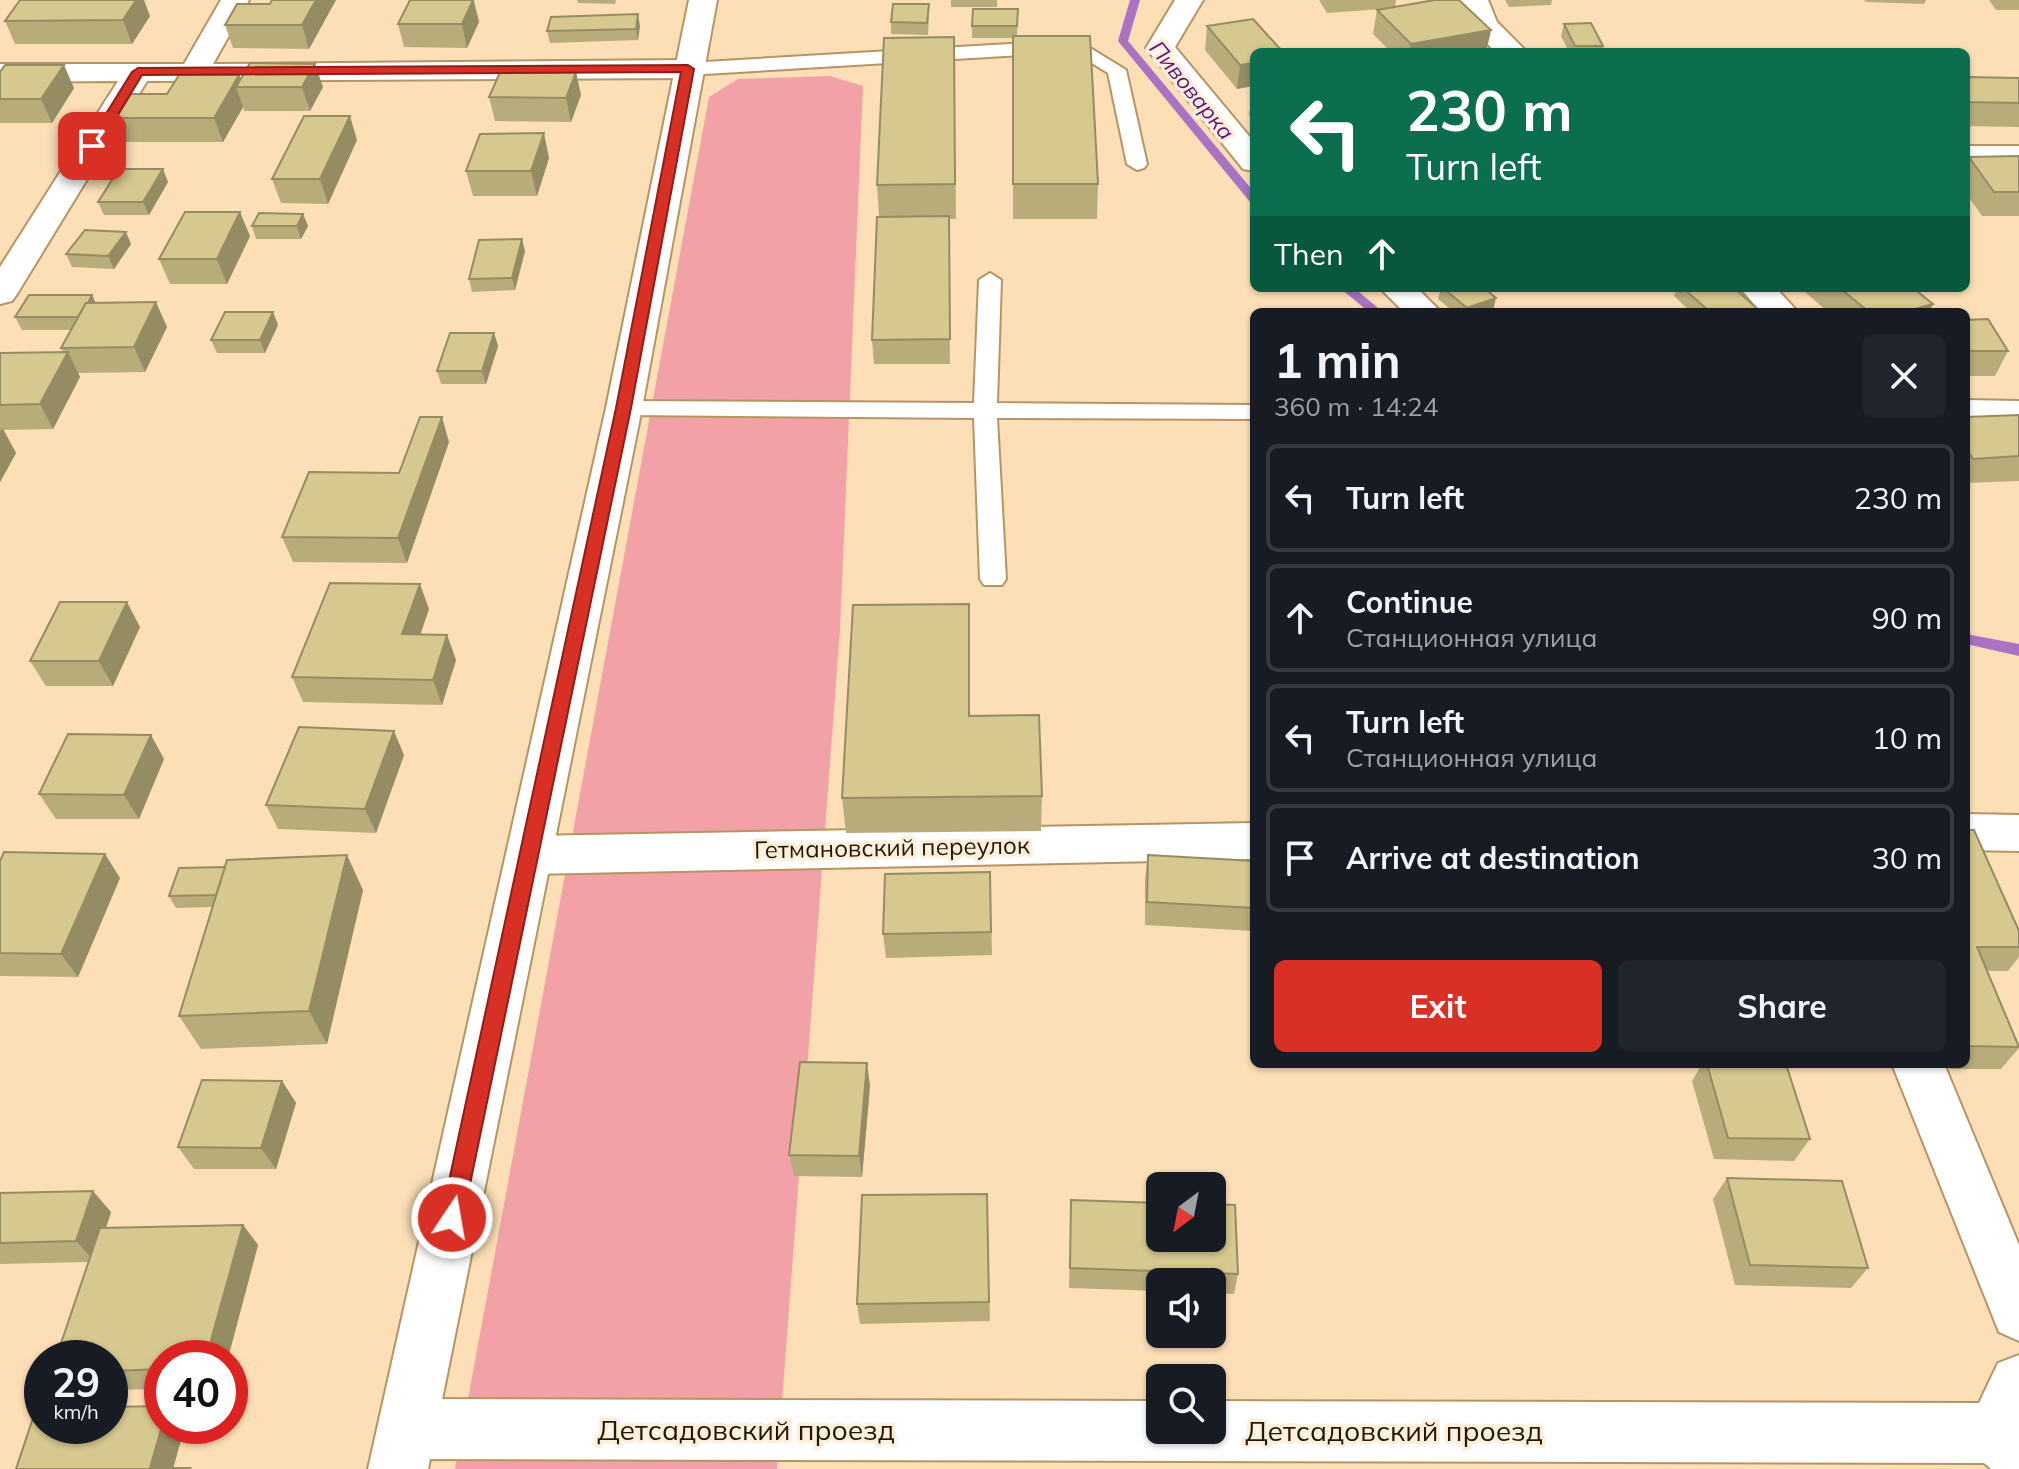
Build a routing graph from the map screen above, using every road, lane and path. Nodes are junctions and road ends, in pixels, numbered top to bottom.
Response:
1 (235, 0) edge
2 (703, 0) edge
3 (1189, 0) edge
4 (1474, 0) edge
5 (1508, 48) edge
6 (688, 69) junction
7 (138, 72) junction
8 (0, 73) edge
9 (193, 73) junction
10 (1970, 155) edge
11 (2019, 155) edge
12 (1250, 157) edge
13 (1137, 164) dead end
14 (990, 280) dead end
15 (1402, 292) edge
16 (1761, 292) edge
17 (0, 294) edge
18 (1420, 308) edge
19 (1777, 308) edge
20 (624, 408) junction
21 (985, 408) junction
22 (1250, 412) edge
23 (1970, 412) edge
24 (2019, 413) edge
25 (993, 579) dead end
26 (1970, 832) edge
27 (2019, 833) edge
28 (1250, 841) edge
29 (530, 855) junction
30 (1920, 1068) edge
31 (2019, 1313) edge
32 (2011, 1424) edge
33 (402, 1449) edge

1 - 9 street
2 - 6 street
3 - 12 street
4 - 5 street
6 - 9 street
6 - 13 lane
6 - 20 street
7 - 8 street
7 - 9 street
7 - 17 street
10 - 11 street
14 - 21 lane
15 - 18 street
16 - 19 street
20 - 21 lane
20 - 29 street
21 - 22 lane
21 - 25 lane
23 - 24 street
26 - 27 street
28 - 29 street, Гетмановский переулок
29 - 33 street
30 - 31 street
32 - 33 street, Детсадовский проезд

